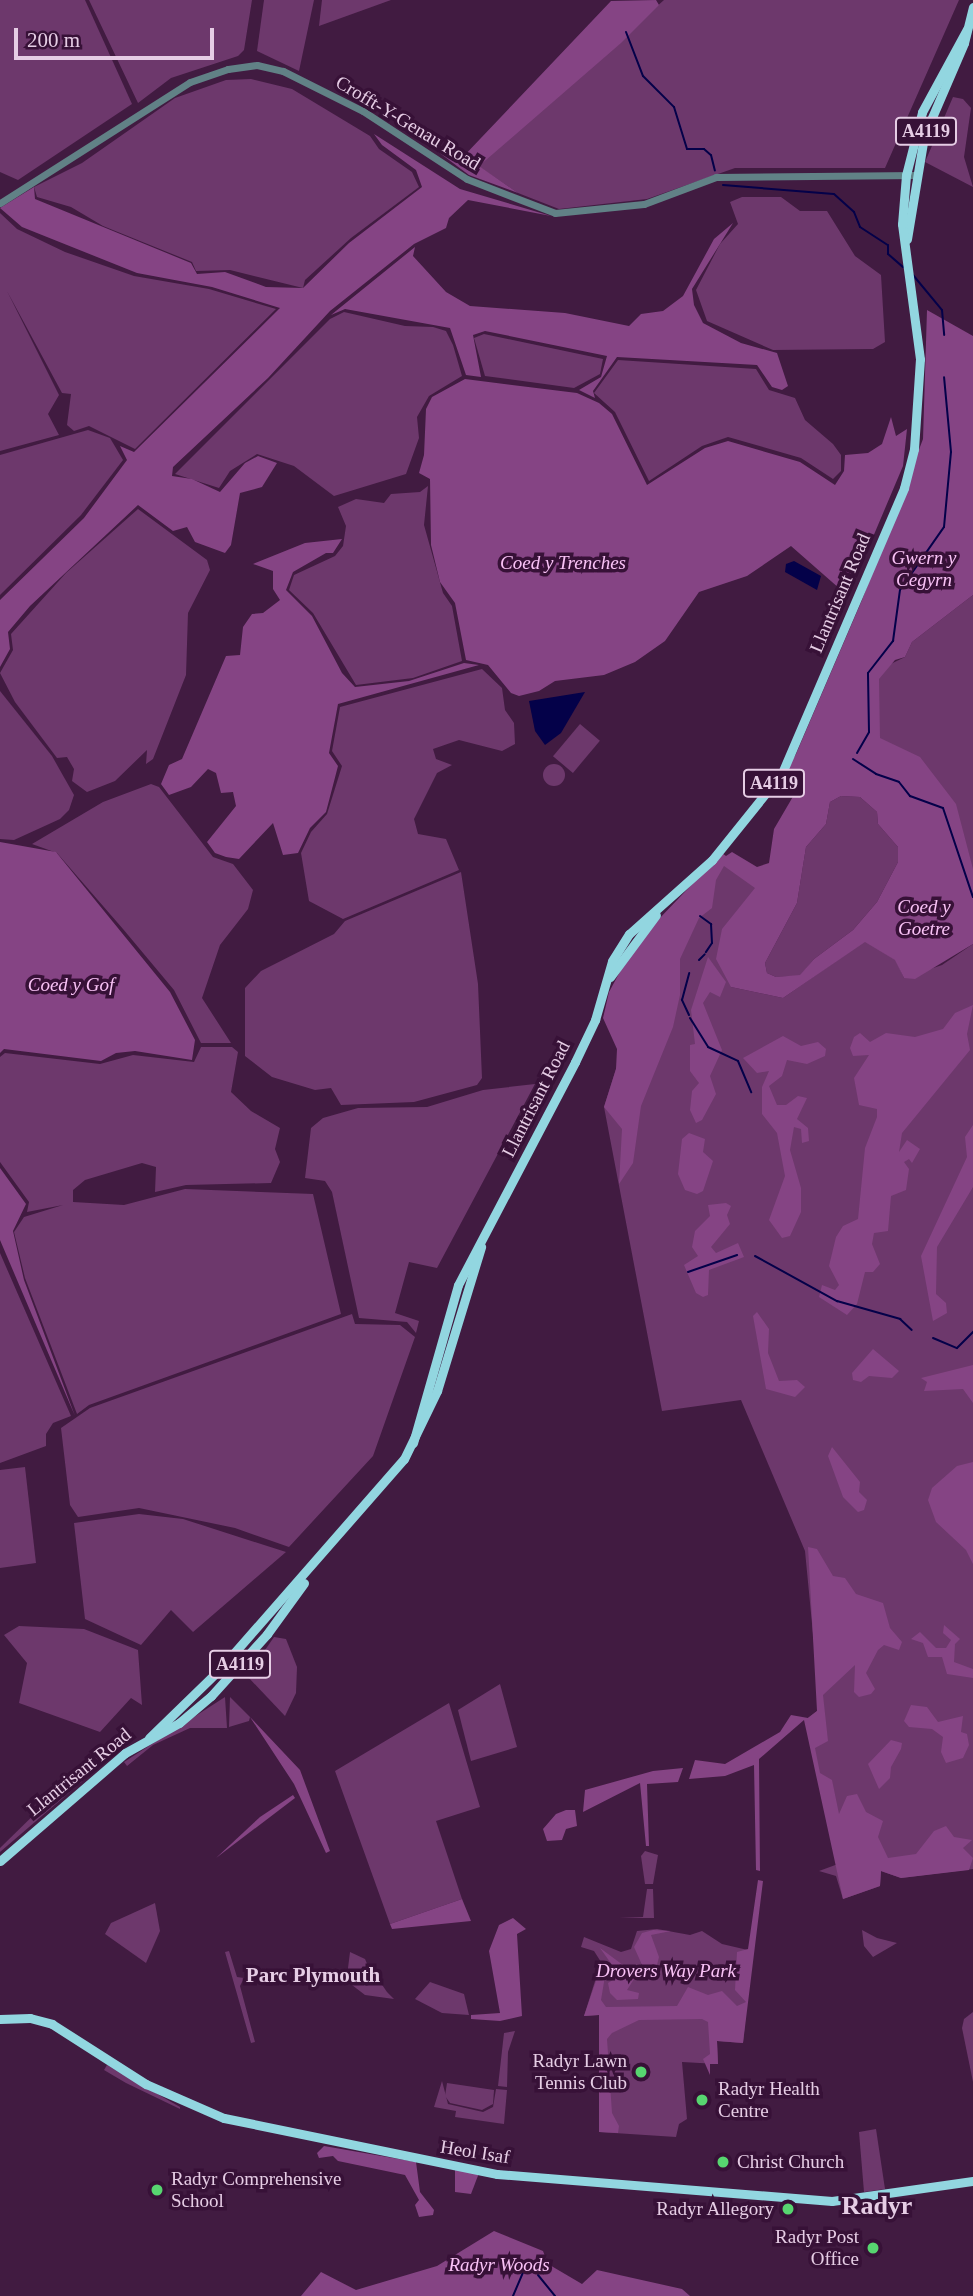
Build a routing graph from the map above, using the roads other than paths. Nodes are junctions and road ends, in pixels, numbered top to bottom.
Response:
1 (973, 7) edge
2 (911, 175) junction
3 (1, 202) edge
4 (0, 1861) edge
5 (0, 2019) edge
6 (973, 2181) edge

1 - 2 main road, Llantrisant Road / A4119
2 - 3 street, Crofft-Y-Genau Road
2 - 4 main road, Llantrisant Road / A4119
5 - 6 main road, Heol Isaf

